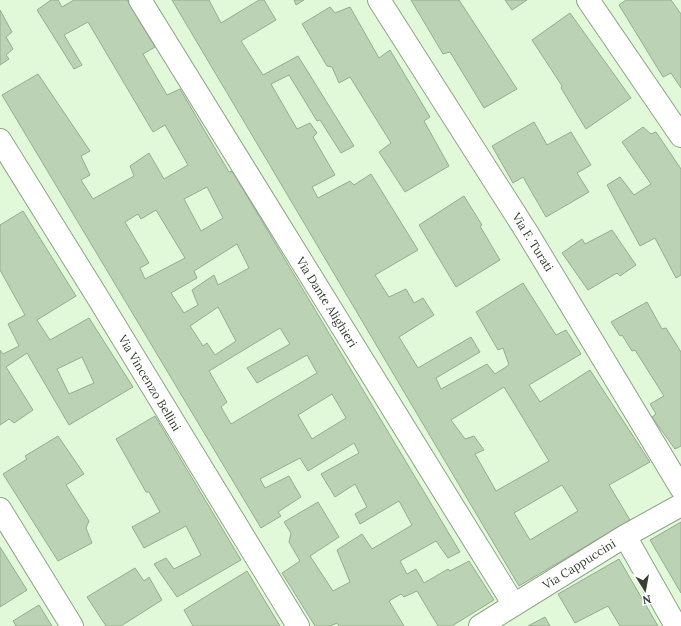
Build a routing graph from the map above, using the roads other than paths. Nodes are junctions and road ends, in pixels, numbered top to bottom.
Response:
1 (140, 0) edge
2 (379, 0) edge
3 (588, 0) edge
4 (681, 136) edge
5 (0, 140) edge
6 (681, 488) edge
7 (681, 505) edge
8 (0, 509) edge
9 (625, 536) junction
10 (514, 605) junction
11 (72, 626) edge
12 (298, 626) edge
13 (480, 626) edge
14 (676, 626) edge

1 - 10 street, Via Dante Alighieri
2 - 6 street, Via F. Turati
3 - 4 street
5 - 12 street, Via Vincenzo Bellini
7 - 9 street, Via Cappuccini
8 - 11 street
9 - 10 street, Via Cappuccini
9 - 14 street
10 - 13 street, Via Cappuccini

